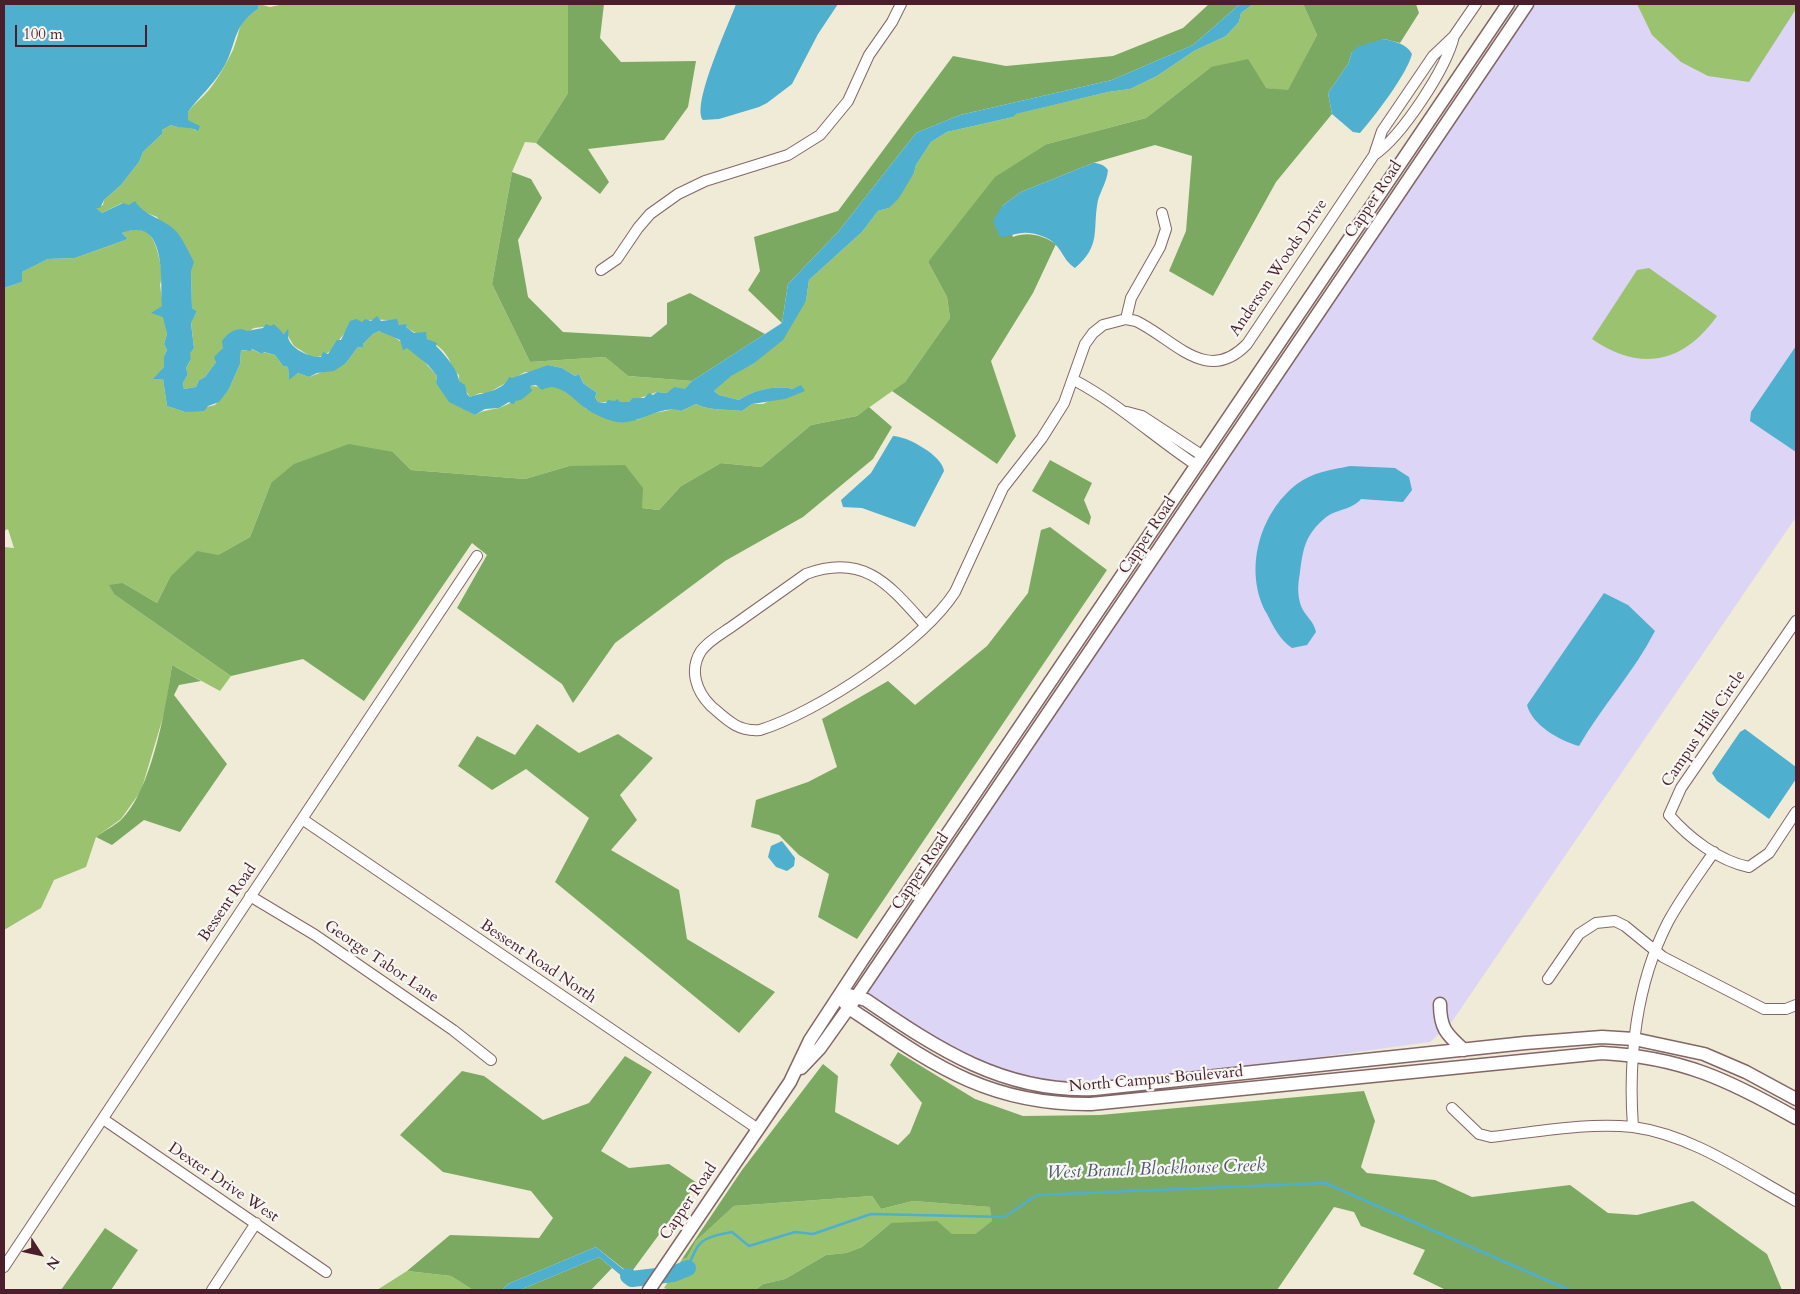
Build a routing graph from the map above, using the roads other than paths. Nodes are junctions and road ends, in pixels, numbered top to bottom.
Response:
1 (901, 4) edge
2 (1476, 4) edge
3 (1508, 4) edge
4 (1527, 4) edge
5 (1162, 214) dead end
6 (601, 270) dead end
7 (1126, 319) junction
8 (1074, 380) junction
9 (1127, 412) junction
10 (1172, 435) junction
11 (1166, 445) junction
12 (1200, 460) junction
13 (477, 556) dead end
14 (1796, 621) edge
15 (926, 626) junction
16 (1796, 812) edge
17 (302, 819) junction
18 (1714, 852) junction
19 (250, 896) junction
20 (1655, 951) junction
21 (1548, 980) dead end
22 (839, 995) junction
23 (858, 996) junction
24 (1440, 1004) dead end
25 (1796, 1005) edge
26 (849, 1008) junction
27 (1634, 1039) junction
28 (1464, 1050) junction
29 (1632, 1055) junction
30 (491, 1060) dead end
31 (1207, 1077) junction
32 (790, 1082) junction
33 (1019, 1082) junction
34 (1210, 1094) junction
35 (1014, 1096) junction
36 (1796, 1099) edge
37 (1452, 1108) dead end
38 (1796, 1118) edge
39 (103, 1119) junction
40 (1633, 1128) junction
41 (758, 1129) junction
42 (1796, 1201) edge
43 (256, 1223) junction
44 (4, 1267) edge
45 (326, 1272) dead end
46 (212, 1290) edge
47 (650, 1290) edge

1 - 6 street
2 - 7 street, Anderson Woods Drive
3 - 12 street, Capper Road
4 - 23 street, Capper Road
5 - 7 street
7 - 8 street
8 - 9 street
8 - 15 street
9 - 10 street
9 - 11 street
10 - 11 street
10 - 12 street
11 - 12 street
12 - 22 street, Capper Road
13 - 17 street, Bessent Road
14 - 18 street, Campus Hills Circle
15 - 15 street
16 - 18 street, Campus Hills Circle
17 - 19 street, Bessent Road
17 - 41 street, Bessent Road North
18 - 20 street
19 - 30 street, George Tabor Lane
19 - 39 street, Bessent Road
20 - 21 street
20 - 25 street
20 - 27 street
22 - 23 street, North Campus Boulevard
22 - 26 street, North Campus Boulevard
22 - 32 street, Capper Road
23 - 26 street, Capper Road
23 - 33 street, North Campus Boulevard
24 - 28 street
26 - 32 street, Capper Road
26 - 35 street, North Campus Boulevard
27 - 28 street, North Campus Boulevard
27 - 29 street
27 - 36 street, North Campus Boulevard
28 - 31 street, North Campus Boulevard
29 - 34 street, North Campus Boulevard
29 - 38 street, North Campus Boulevard
29 - 40 street
31 - 33 street, North Campus Boulevard
31 - 34 street
32 - 41 street, Capper Road
33 - 35 street
34 - 35 street, North Campus Boulevard
37 - 40 street
39 - 43 street, Dexter Drive West
39 - 44 street, Bessent Road
40 - 42 street
41 - 47 street, Capper Road
43 - 45 street, Dexter Drive West
43 - 46 street

